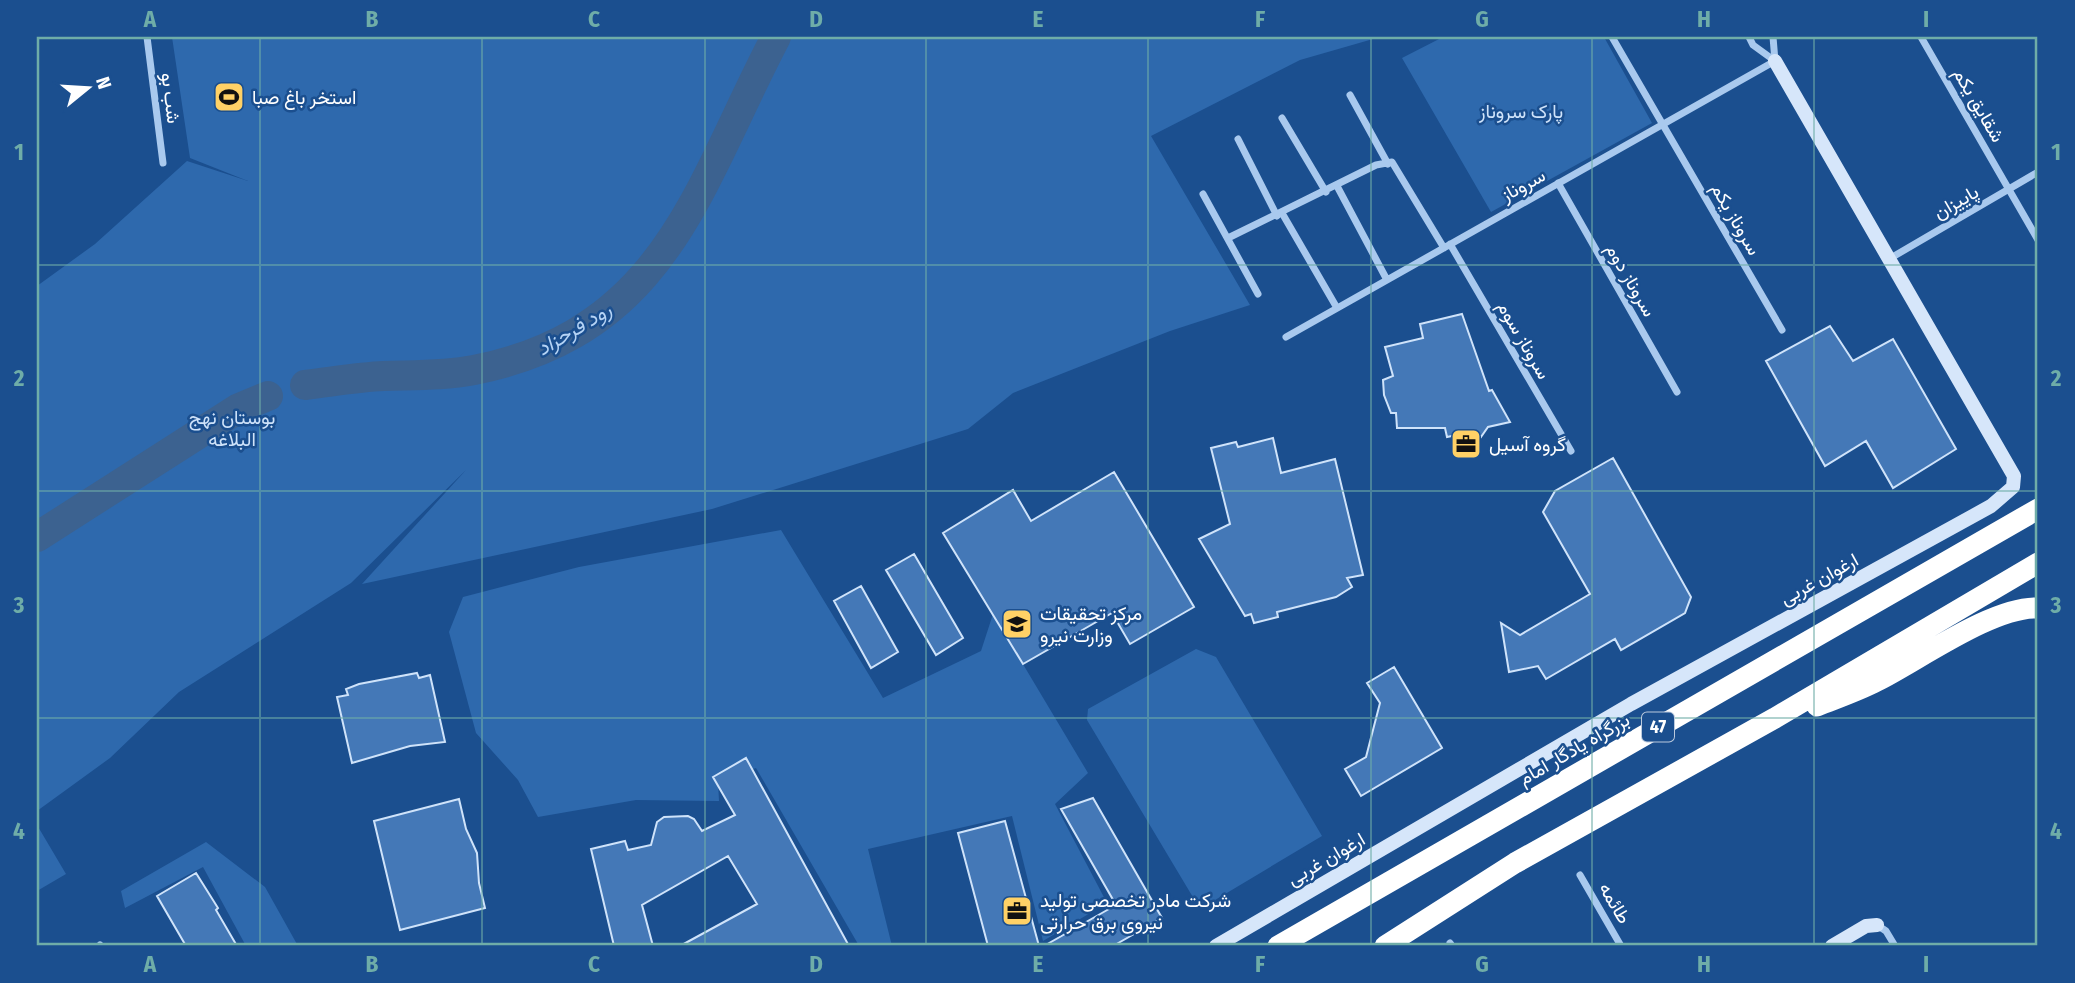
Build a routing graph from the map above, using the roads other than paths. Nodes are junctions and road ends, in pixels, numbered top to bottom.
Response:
1 (147, 37) edge
2 (1612, 37) edge
3 (1749, 37) edge
4 (1773, 37) edge
5 (1921, 37) edge
6 (1775, 61) junction
7 (1350, 96) dead end
8 (1282, 118) dead end
9 (1662, 125) junction
10 (1237, 139) dead end
11 (163, 163) dead end
12 (1388, 164) junction
13 (2038, 172) edge
14 (1558, 183) junction
15 (1337, 186) junction
16 (2009, 189) junction
17 (1326, 192) junction
18 (1203, 194) dead end
19 (1280, 214) junction
20 (1228, 238) junction
21 (2038, 240) edge
22 (1447, 246) junction
23 (1889, 259) junction
24 (1387, 280) junction
25 (1258, 294) dead end
26 (1337, 308) junction
27 (1782, 330) dead end
28 (1286, 337) dead end
29 (1677, 392) dead end
30 (1571, 451) dead end
31 (2038, 509) edge
32 (2038, 563) edge
33 (2038, 608) edge
34 (1775, 719) junction
35 (1580, 875) dead end
36 (1877, 925) joint
37 (1216, 946) edge
38 (1278, 946) edge
39 (1385, 946) edge
40 (1621, 946) edge
41 (1832, 946) edge
42 (1895, 946) edge

1 - 11 street, شب بو
2 - 9 street, سروناز یکم
3 - 6 street, ارغوان غربی
4 - 6 street, ارغوان غربی
5 - 16 street, شقایق یکم
6 - 9 street, سروناز
6 - 23 street, ارغوان غربی
7 - 12 street, سروناز سوم
8 - 17 street
9 - 14 street, سروناز
9 - 27 street, سروناز یکم
10 - 19 street
12 - 15 street
12 - 22 street, سروناز سوم
13 - 16 street, پاییزان
14 - 22 street, سروناز
14 - 29 street, سروناز دوم
15 - 17 street
15 - 24 street
16 - 21 street, شقایق یکم
16 - 23 street, پاییزان
17 - 19 street
18 - 20 street
19 - 20 street
19 - 26 street
20 - 25 street
22 - 24 street, سروناز
22 - 30 street, سروناز سوم
23 - 37 street, ارغوان غربی
24 - 26 street, سروناز
26 - 28 street, سروناز
31 - 38 highway, بزرگراه یادگار امام / 47
32 - 34 highway, 47
33 - 34 highway
34 - 39 highway, 47
35 - 40 street, طائمه
36 - 41 street
36 - 42 street

